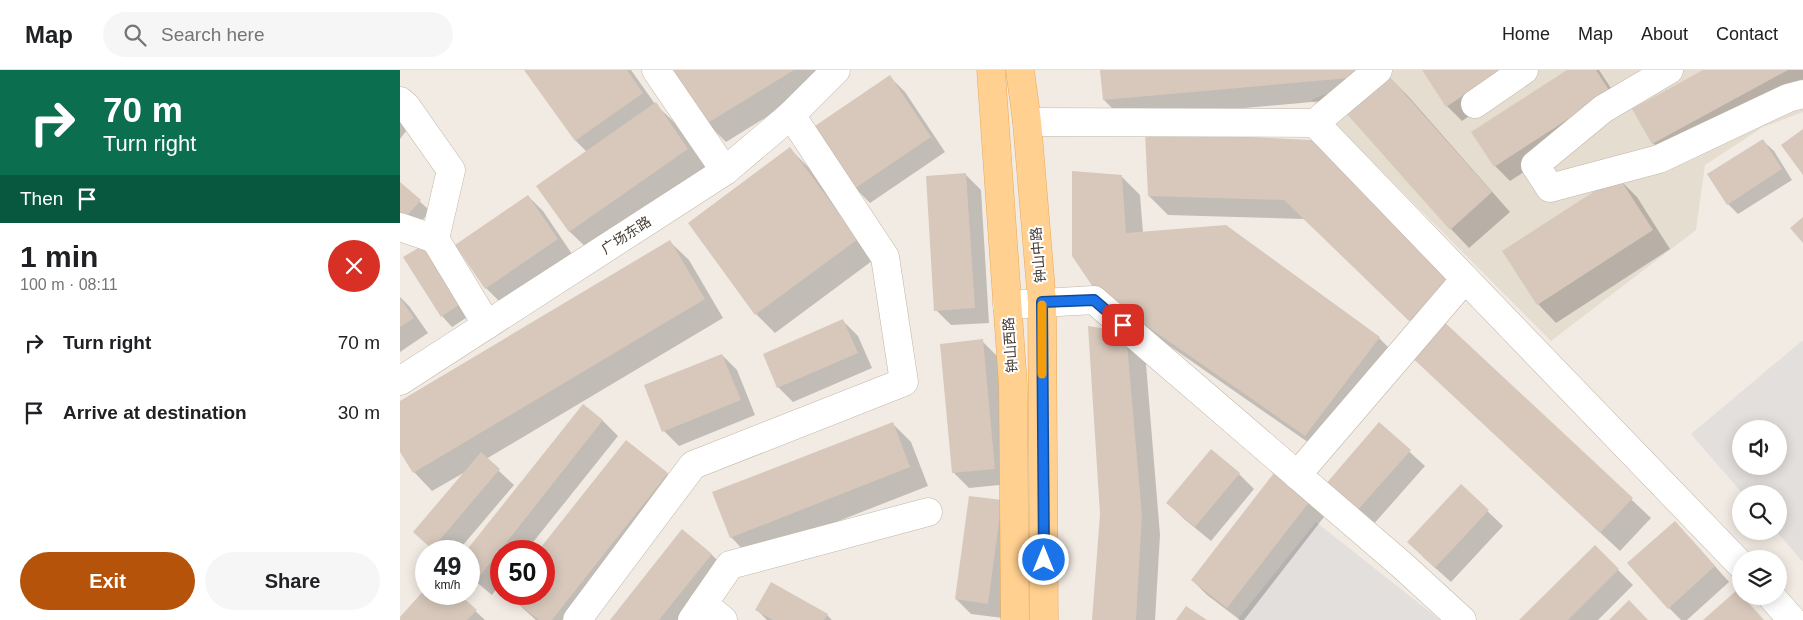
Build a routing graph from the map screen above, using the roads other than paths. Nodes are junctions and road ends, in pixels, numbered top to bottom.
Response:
1 (656, 70) edge
2 (836, 70) edge
3 (991, 70) edge
4 (1020, 70) edge
5 (1378, 70) edge
6 (1524, 70) edge
7 (1651, 74) edge
8 (1803, 94) edge
9 (400, 101) edge
10 (1475, 104) dead end
11 (791, 114) junction
12 (1027, 122) junction
13 (1315, 123) junction
14 (725, 171) junction
15 (400, 228) edge
16 (435, 239) junction
17 (1465, 279) junction
18 (1042, 302) junction
19 (1007, 305) junction
20 (487, 325) junction
21 (400, 381) edge
22 (1297, 475) junction
23 (928, 512) dead end
24 (1732, 556) edge
25 (1779, 605) edge
26 (706, 615) edge
27 (577, 620) edge
28 (1015, 620) edge
29 (1044, 620) edge
30 (1462, 620) edge
31 (1792, 620) edge

1 - 14 street
2 - 11 street, 广场东路
3 - 19 main road, 钟山西路
4 - 12 main road, 钟山中路
5 - 13 street
6 - 10 street
7 - 8 street
9 - 16 street
11 - 14 street, 广场东路
11 - 27 street
12 - 13 street
12 - 18 main road, 钟山中路
13 - 17 street
14 - 20 street, 广场东路
15 - 16 street
16 - 20 street
17 - 22 street
17 - 24 street
18 - 19 street
18 - 22 street
18 - 29 main road, 钟山中路
19 - 28 main road, 钟山西路
20 - 21 street, 广场东路
22 - 30 street
23 - 26 street
25 - 31 street

